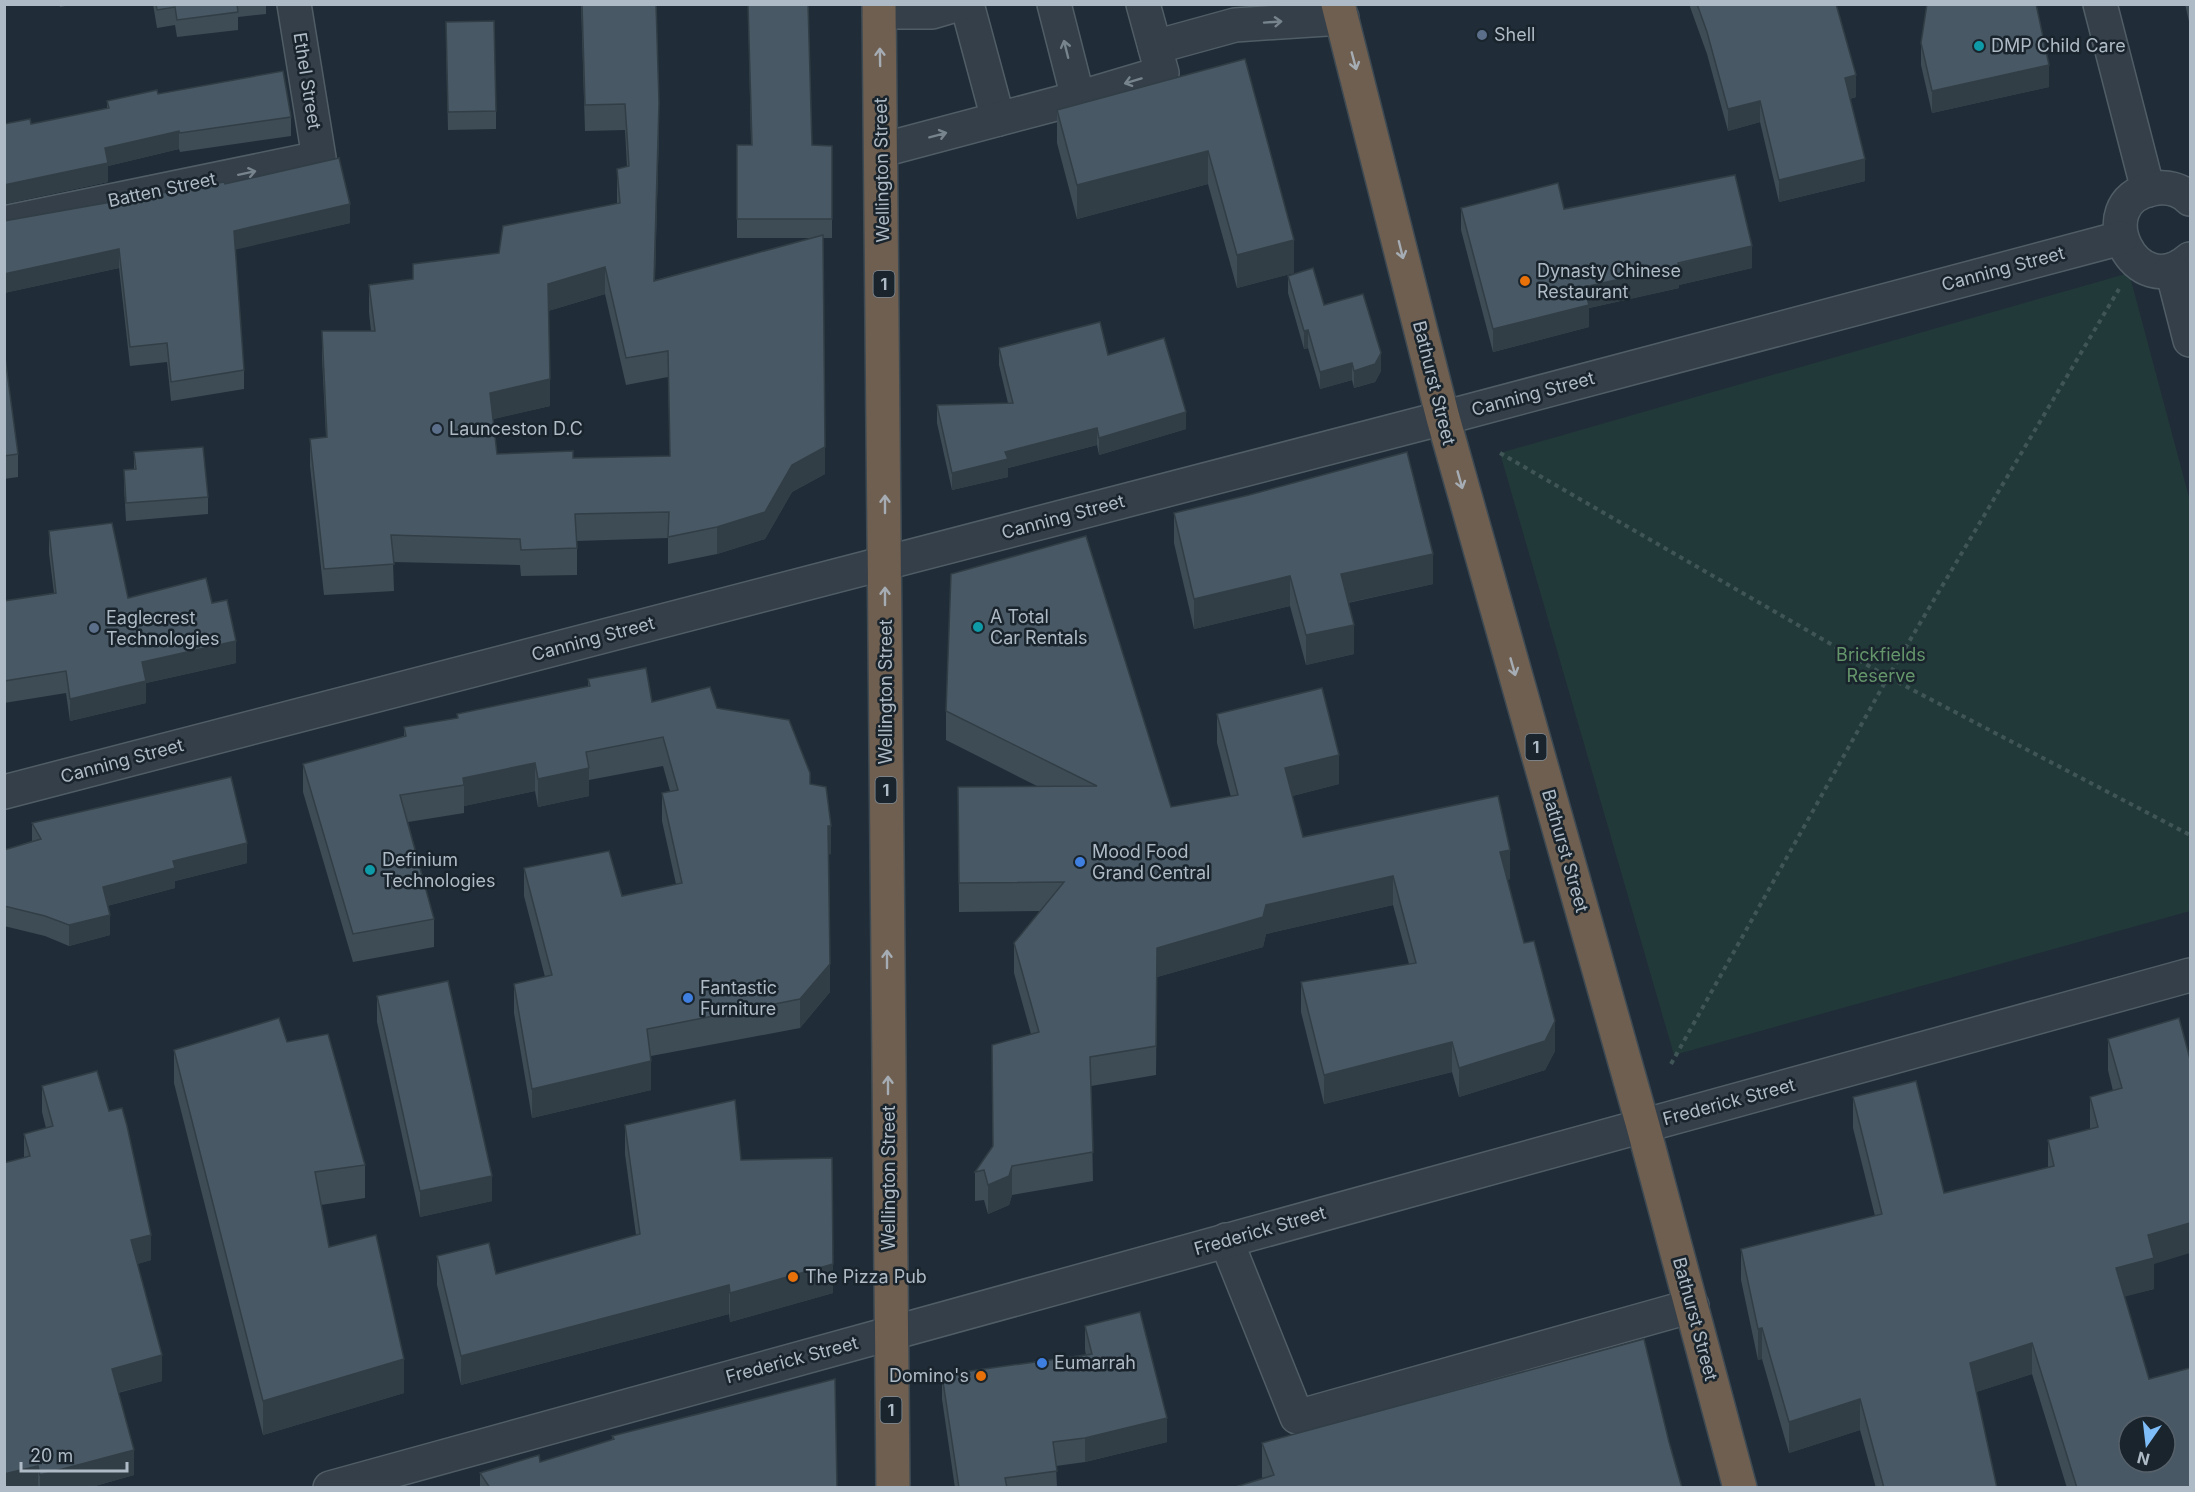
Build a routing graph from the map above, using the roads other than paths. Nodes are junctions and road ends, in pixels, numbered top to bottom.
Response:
1 (294, 4) edge
2 (959, 4) edge
3 (967, 4) edge
4 (1054, 4) edge
5 (1143, 4) edge
6 (2100, 4) edge
7 (879, 8) edge
8 (1340, 11) edge
9 (1233, 15) edge
10 (1155, 47) junction
11 (1078, 98) junction
12 (998, 119) junction
13 (882, 150) junction
14 (320, 158) joint
15 (2148, 190) junction
16 (2190, 198) edge
17 (4, 223) edge
18 (2121, 238) junction
19 (2181, 265) edge
20 (2190, 340) edge
21 (1443, 418) junction
22 (885, 563) junction
23 (4, 792) edge
24 (2190, 975) edge
25 (1643, 1126) junction
26 (1226, 1240) junction
27 (1692, 1306) junction
28 (890, 1333) junction
29 (330, 1488) edge
30 (893, 1488) edge
31 (1740, 1488) edge

1 - 14 street, Ethel Street
2 - 7 street
3 - 12 street
11 -> 4 street
5 - 10 street
6 - 15 street
13 -> 7 highway, Wellington Street / 1
9 -> 8 street
8 -> 21 highway, Bathurst Street / 1
9 - 10 street
10 -> 11 street
11 - 12 street
13 -> 12 street
22 -> 13 highway, Wellington Street / 1
17 -> 14 street, Batten Street
15 - 16 street
15 - 18 street
18 - 19 street
18 - 21 street, Canning Street
19 - 20 street
21 - 22 street, Canning Street
21 -> 25 highway, Bathurst Street / 1
22 - 23 street, Canning Street
28 -> 22 highway, Wellington Street / 1
24 - 25 street, Frederick Street
25 - 26 street, Frederick Street
25 - 27 highway, Bathurst Street / 1
26 - 27 street
26 - 28 street, Frederick Street
27 - 31 highway, Bathurst Street / 1
28 - 29 street, Frederick Street
28 - 30 highway, Wellington Street / 1

